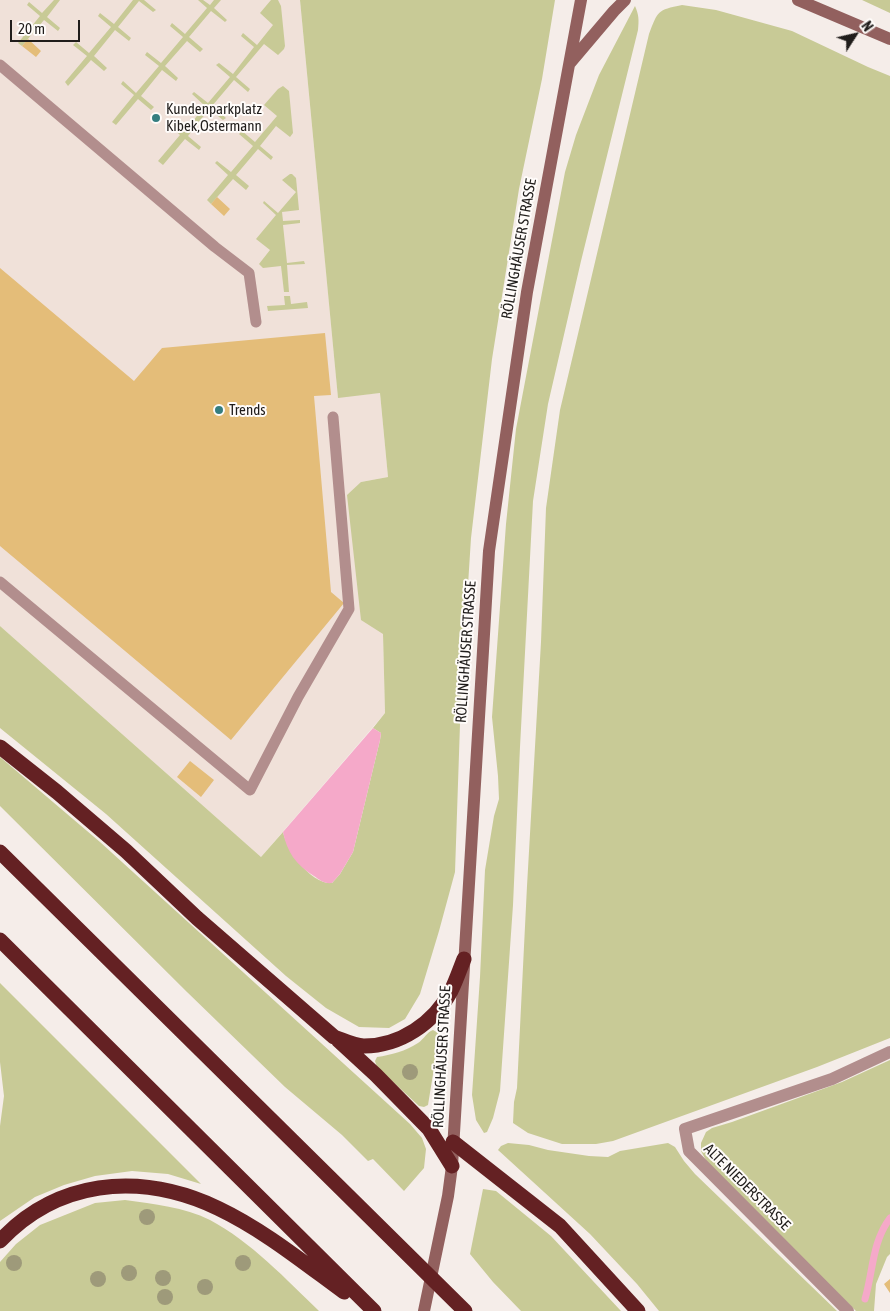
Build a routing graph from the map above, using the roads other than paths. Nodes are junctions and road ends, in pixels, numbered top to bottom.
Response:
1 (581, 0) edge
2 (625, 0) edge
3 (798, 0) edge
4 (890, 39) edge
5 (0, 65) edge
6 (568, 65) junction
7 (256, 322) dead end
8 (333, 417) dead end
9 (0, 582) edge
10 (0, 747) edge
11 (0, 852) edge
12 (0, 940) edge
13 (464, 959) junction
14 (334, 1037) junction
15 (890, 1052) edge
16 (453, 1142) junction
17 (452, 1166) junction
18 (0, 1240) edge
19 (370, 1311) edge
20 (374, 1311) edge
21 (424, 1311) edge
22 (464, 1311) edge
23 (638, 1311) edge
24 (848, 1311) edge

1 - 6 main road, RÖLLINGHÄUSER STRASSE
2 - 6 main road
3 - 4 main road
5 - 7 lane
6 - 13 main road, RÖLLINGHÄUSER STRASSE
8 - 9 lane
10 - 14 highway
11 - 22 highway
12 - 20 highway
13 - 14 highway
13 - 16 main road, RÖLLINGHÄUSER STRASSE
14 - 17 highway
15 - 24 street, ALTE NIEDERSTRASSE
16 - 17 main road, RÖLLINGHÄUSER STRASSE
16 - 23 highway
17 - 21 main road, RÖLLINGHÄUSER STRASSE
18 - 19 highway

